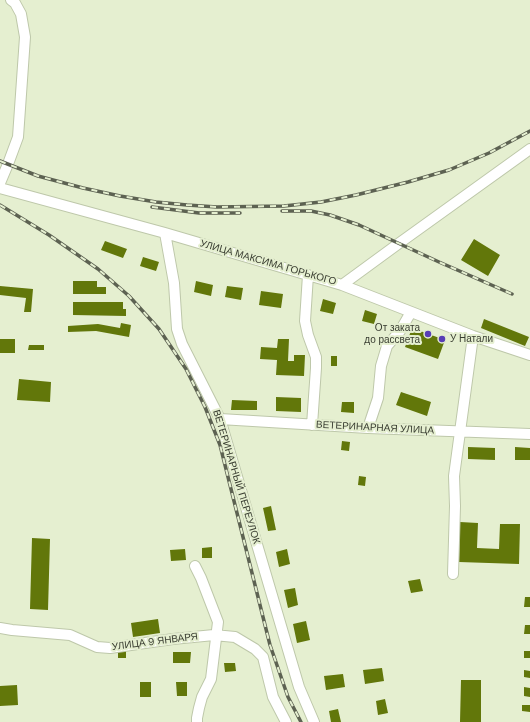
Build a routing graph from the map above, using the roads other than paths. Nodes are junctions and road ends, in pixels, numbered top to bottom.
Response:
1 (11, 0) edge
2 (530, 149) edge
3 (0, 183) edge
4 (0, 188) edge
5 (165, 233) junction
6 (308, 275) junction
7 (342, 285) junction
8 (411, 312) junction
9 (473, 336) junction
10 (530, 355) edge
11 (220, 419) junction
12 (312, 425) junction
13 (368, 428) junction
14 (460, 431) junction
15 (530, 434) edge
16 (195, 566) dead end
17 (453, 574) dead end
18 (0, 628) edge
19 (217, 635) junction
20 (197, 722) edge
21 (286, 722) edge
22 (314, 722) edge

1 - 3 street
2 - 7 street
4 - 5 street, УЛИЦА МАКСИМА ГОРЬКОГО
5 - 6 street, УЛИЦА МАКСИМА ГОРЬКОГО
5 - 11 street, ВЕТЕРИНАРНЫЙ ПЕРЕУЛОК
6 - 7 street, УЛИЦА МАКСИМА ГОРЬКОГО
6 - 12 street
7 - 8 street, УЛИЦА МАКСИМА ГОРЬКОГО
8 - 9 street, УЛИЦА МАКСИМА ГОРЬКОГО
8 - 13 street
9 - 10 street, УЛИЦА МАКСИМА ГОРЬКОГО
9 - 14 street
11 - 12 street, ВЕТЕРИНАРНАЯ УЛИЦА
11 - 22 street, ВЕТЕРИНАРНЫЙ ПЕРЕУЛОК
12 - 13 street, ВЕТЕРИНАРНАЯ УЛИЦА
13 - 14 street, ВЕТЕРИНАРНАЯ УЛИЦА
14 - 15 street, ВЕТЕРИНАРНАЯ УЛИЦА
14 - 17 street
16 - 19 street
18 - 19 street, УЛИЦА 9 ЯНВАРЯ
19 - 20 street
19 - 21 street, УЛИЦА 9 ЯНВАРЯ

